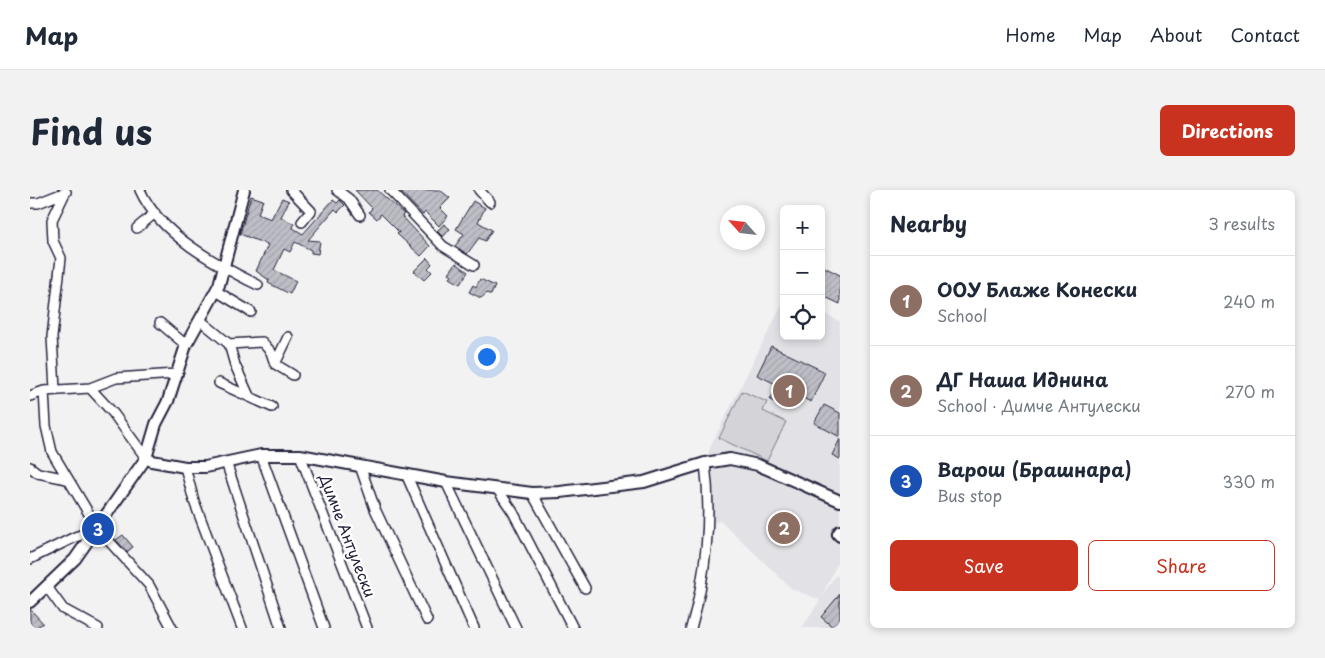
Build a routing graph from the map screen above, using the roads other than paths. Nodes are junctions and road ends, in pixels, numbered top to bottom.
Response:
1 (140, 190) edge
2 (244, 190) edge
3 (291, 190) edge
4 (337, 190) edge
5 (390, 190) edge
6 (479, 190) edge
7 (66, 192) edge
8 (490, 202) dead end
9 (30, 203) edge
10 (155, 213) junction
11 (360, 215) dead end
12 (302, 222) dead end
13 (137, 228) dead end
14 (474, 265) dead end
15 (225, 268) junction
16 (258, 284) dead end
17 (216, 291) junction
18 (251, 312) dead end
19 (200, 320) junction
20 (160, 323) dead end
21 (288, 337) dead end
22 (186, 344) junction
23 (230, 344) junction
24 (275, 364) junction
25 (176, 374) junction
26 (293, 375) dead end
27 (219, 383) dead end
28 (90, 388) junction
29 (55, 389) junction
30 (44, 391) junction
31 (30, 396) edge
32 (249, 396) junction
33 (272, 407) dead end
34 (261, 455) junction
35 (300, 455) junction
36 (146, 458) junction
37 (226, 462) junction
38 (705, 463) junction
39 (360, 466) junction
40 (30, 467) edge
41 (185, 467) junction
42 (406, 474) junction
43 (67, 479) junction
44 (446, 482) junction
45 (498, 490) junction
46 (532, 493) junction
47 (840, 501) edge
48 (98, 529) junction
49 (840, 531) edge
50 (840, 536) edge
51 (30, 559) edge
52 (47, 588) junction
53 (585, 588) dead end
54 (30, 602) edge
55 (427, 620) dead end
56 (98, 628) edge
57 (172, 628) edge
58 (242, 628) edge
59 (281, 628) edge
60 (324, 628) edge
61 (367, 628) edge
62 (474, 628) edge
63 (516, 628) edge
64 (573, 628) edge
65 (691, 628) edge

1 - 10 street
2 - 15 street
3 - 12 street
4 - 11 street
5 - 14 street
6 - 8 street
7 - 9 street
7 - 29 street
10 - 13 street
10 - 15 street
15 - 16 street
15 - 17 street
17 - 18 street
17 - 19 street
19 - 22 street
19 - 23 street
20 - 22 street
21 - 24 street
22 - 25 street
23 - 24 street
23 - 32 street
24 - 26 street
25 - 28 street
25 - 36 street
27 - 32 street
28 - 29 street
28 - 36 street
29 - 30 street
30 - 31 street
30 - 43 street
32 - 33 street
34 - 35 street, Димче Антулески
34 - 37 street, Димче Антулески
34 - 60 street
35 - 39 street, Димче Антулески
35 - 61 street, Димче Антулески
36 - 41 street, Димче Антулески
36 - 48 street
37 - 41 street, Димче Антулески
37 - 59 street
38 - 46 street, Димче Антулески
38 - 47 street, Димче Антулески
38 - 65 street
39 - 42 street, Димче Антулески
39 - 55 street
40 - 43 street
41 - 58 street
42 - 44 street, Димче Антулески
42 - 62 street
43 - 48 street
44 - 45 street, Димче Антулески
44 - 63 street
45 - 46 street, Димче Антулески
45 - 64 street
46 - 53 street
48 - 51 street
48 - 52 street
48 - 57 street
49 - 50 street
52 - 54 street
52 - 56 street

